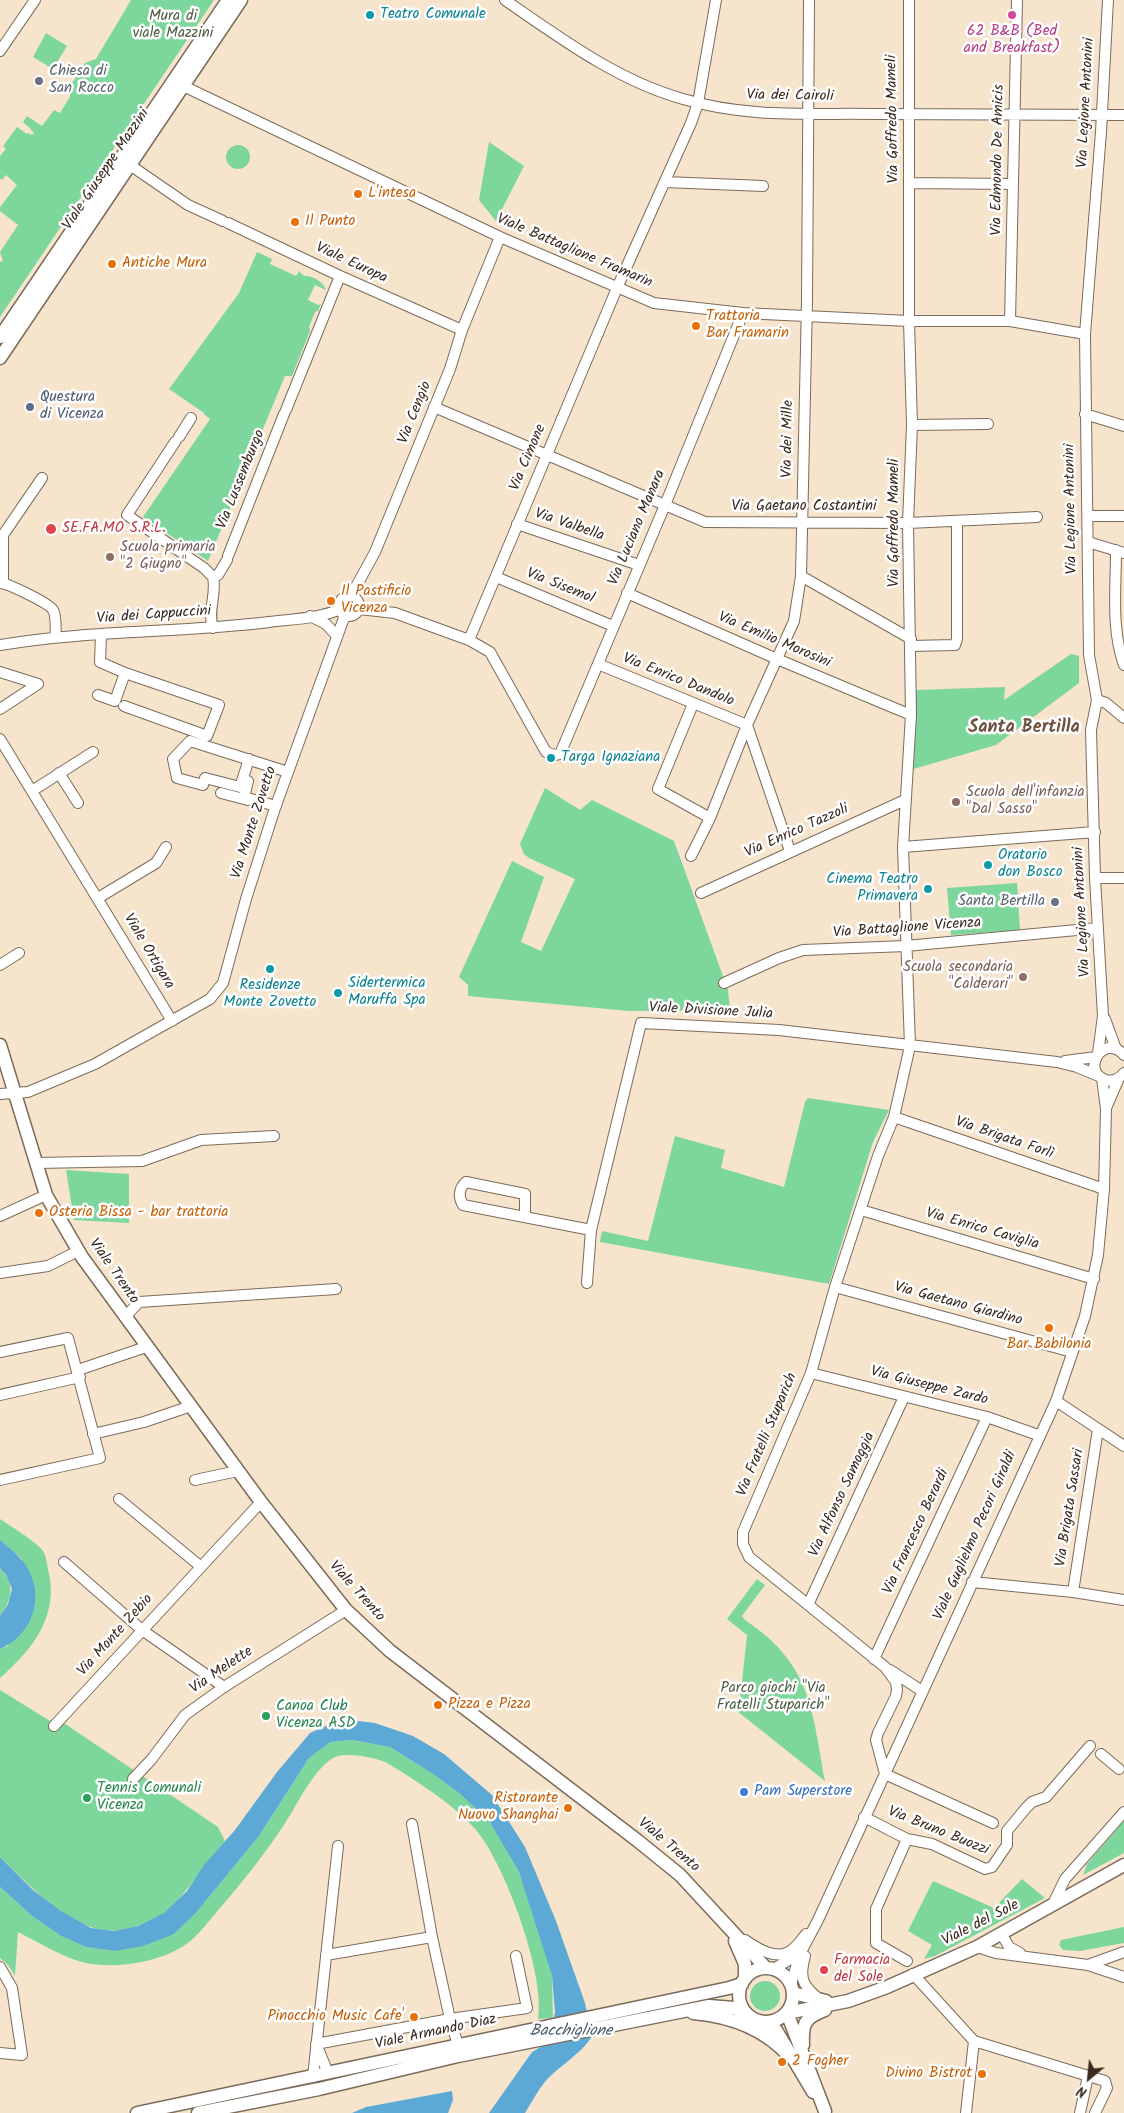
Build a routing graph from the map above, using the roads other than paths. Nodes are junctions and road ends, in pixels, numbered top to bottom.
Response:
1 (34, 0) edge
2 (228, 0) edge
3 (241, 0) edge
4 (505, 0) edge
5 (716, 0) edge
6 (809, 0) edge
7 (909, 0) edge
8 (1017, 0) edge
9 (1108, 0) edge
10 (0, 51) edge
11 (178, 84) junction
12 (698, 103) junction
13 (808, 114) junction
14 (909, 114) junction
15 (1015, 114) junction
16 (1102, 115) junction
17 (1124, 115) edge
18 (130, 165) junction
19 (665, 182) junction
20 (910, 183) junction
21 (1013, 184) junction
22 (763, 186) dead end
23 (500, 237) junction
24 (340, 276) junction
25 (617, 288) junction
26 (742, 313) junction
27 (807, 316) junction
28 (909, 321) junction
29 (1010, 321) junction
30 (462, 330) junction
31 (1085, 334) junction
32 (0, 337) edge
33 (0, 358) edge
34 (434, 407) junction
35 (1085, 414) junction
36 (191, 418) dead end
37 (988, 424) dead end
38 (912, 425) junction
39 (1124, 426) edge
40 (546, 456) junction
41 (42, 478) dead end
42 (665, 505) junction
43 (1088, 516) junction
44 (1124, 516) edge
45 (1037, 517) dead end
46 (802, 522) junction
47 (957, 522) junction
48 (908, 523) junction
49 (517, 524) junction
50 (1088, 542) junction
51 (1120, 551) edge
52 (639, 565) junction
53 (801, 576) junction
54 (1120, 576) edge
55 (213, 577) junction
56 (496, 577) junction
57 (2, 583) edge
58 (627, 593) junction
59 (350, 596) junction
60 (359, 609) junction
61 (342, 612) junction
62 (310, 616) junction
63 (613, 626) junction
64 (212, 628) junction
65 (101, 635) junction
66 (337, 636) junction
67 (56, 637) junction
68 (469, 640) junction
69 (911, 643) junction
70 (0, 645) edge
71 (777, 659) junction
72 (598, 664) junction
73 (1124, 665) edge
74 (1, 668) edge
75 (125, 673) junction
76 (98, 695) dead end
77 (1097, 700) junction
78 (693, 704) junction
79 (124, 706) dead end
80 (0, 709) edge
81 (911, 715) junction
82 (1124, 718) edge
83 (747, 725) junction
84 (0, 739) edge
85 (93, 752) dead end
86 (251, 760) junction
87 (288, 772) junction
88 (59, 773) junction
89 (32, 791) junction
90 (222, 793) dead end
91 (905, 800) junction
92 (78, 803) dead end
93 (276, 807) junction
94 (710, 818) junction
95 (1095, 832) junction
96 (166, 846) dead end
97 (903, 847) junction
98 (790, 851) junction
99 (691, 856) dead end
100 (1095, 878) junction
101 (1124, 878) edge
102 (702, 893) dead end
103 (98, 898) junction
104 (1098, 928) junction
105 (906, 946) junction
106 (19, 954) dead end
107 (0, 965) edge
108 (724, 983) dead end
109 (1103, 1016) junction
110 (172, 1021) junction
111 (0, 1045) edge
112 (910, 1046) junction
113 (1121, 1052) edge
114 (1097, 1055) junction
115 (1057, 1062) junction
116 (1121, 1076) edge
117 (1101, 1077) junction
118 (0, 1094) edge
119 (16, 1094) junction
120 (1106, 1109) junction
121 (894, 1117) junction
122 (274, 1136) dead end
123 (36, 1163) junction
124 (1104, 1189) junction
125 (46, 1195) junction
126 (861, 1210) junction
127 (0, 1216) edge
128 (525, 1216) junction
129 (590, 1230) junction
130 (78, 1251) junction
131 (0, 1273) edge
132 (1094, 1279) junction
133 (587, 1283) dead end
134 (835, 1288) junction
135 (336, 1289) dead end
136 (125, 1317) junction
137 (146, 1347) junction
138 (0, 1352) edge
139 (1072, 1352) junction
140 (79, 1373) junction
141 (811, 1373) junction
142 (0, 1395) edge
143 (904, 1397) junction
144 (1056, 1401) junction
145 (191, 1406) junction
146 (987, 1417) junction
147 (1098, 1429) junction
148 (93, 1434) junction
149 (1038, 1435) junction
150 (1124, 1446) edge
151 (238, 1471) junction
152 (0, 1480) edge
153 (195, 1480) dead end
154 (119, 1499) dead end
155 (261, 1502) junction
156 (64, 1562) dead end
157 (200, 1566) junction
158 (972, 1582) junction
159 (1073, 1592) junction
160 (1124, 1600) edge
161 (808, 1605) junction
162 (346, 1610) junction
163 (142, 1630) junction
164 (874, 1659) junction
165 (885, 1667) junction
166 (224, 1687) junction
167 (922, 1691) junction
168 (54, 1726) dead end
169 (1090, 1746) dead end
170 (1101, 1754) dead end
171 (1118, 1769) dead end
172 (885, 1774) junction
173 (133, 1779) dead end
174 (1124, 1812) edge
175 (864, 1817) junction
176 (993, 1823) dead end
177 (412, 1824) dead end
178 (908, 1839) junction
179 (338, 1846) dead end
180 (1124, 1865) edge
181 (1053, 1904) junction
182 (818, 1920) junction
183 (729, 1930) junction
184 (1001, 1932) junction
185 (432, 1937) junction
186 (977, 1947) junction
187 (1124, 1952) edge
188 (800, 1954) junction
189 (326, 1955) junction
190 (1023, 1955) junction
191 (516, 1956) dead end
192 (907, 1961) dead end
193 (1088, 1964) junction
194 (0, 1967) edge
195 (769, 1969) junction
196 (913, 1974) junction
197 (1124, 1977) edge
198 (743, 1981) junction
199 (792, 1989) junction
200 (822, 2001) junction
201 (848, 2001) junction
202 (668, 2013) junction
203 (746, 2013) junction
204 (787, 2013) junction
205 (450, 2019) junction
206 (758, 2021) junction
207 (591, 2024) junction
208 (538, 2035) junction
209 (974, 2041) junction
210 (316, 2044) junction
211 (458, 2045) junction
212 (803, 2051) junction
213 (0, 2053) edge
214 (790, 2057) junction
215 (328, 2073) junction
216 (1088, 2076) junction
217 (313, 2077) junction
218 (826, 2112) edge
219 (137, 2113) edge
220 (198, 2113) edge
221 (966, 2113) edge
222 (1080, 2113) edge
223 (1095, 2113) edge

1 - 10 street
2 - 11 main road, Viale Giuseppe Mazzini
3 - 11 main road, Viale Giuseppe Mazzini
4 - 12 street, Via dei Cairoli
5 - 12 street, Via Cimone
6 - 13 street, Via dei Mille
7 - 14 street, Via Goffredo Mameli
8 - 15 street, Via Edmondo De Amicis
9 - 16 street, Via Legione Antonini
11 - 18 main road, Viale Giuseppe Mazzini
11 - 23 street, Viale Battaglione Framarin
11 - 32 main road, Viale Giuseppe Mazzini
12 - 13 street, Via dei Cairoli
12 - 19 street, Via Cimone
13 - 14 street, Via dei Cairoli
13 - 27 street, Via dei Mille
14 - 15 street, Via dei Cairoli
14 - 20 street, Via Goffredo Mameli
15 - 16 street, Via dei Cairoli
15 - 21 street, Via Edmondo De Amicis
16 - 17 street, Via dei Cairoli
16 - 31 street, Via Legione Antonini
18 - 24 street, Viale Europa
18 - 33 main road, Viale Giuseppe Mazzini
19 - 22 street
19 - 25 street, Via Cimone
20 - 21 street
20 - 28 street, Via Goffredo Mameli
21 - 29 street, Via Edmondo De Amicis
23 - 25 street, Viale Battaglione Framarin
23 - 30 street, Via Cengio
24 - 30 street, Viale Europa
24 - 55 street, Via Lussemburgo
25 - 26 street, Viale Battaglione Framarin
25 - 40 street, Via Cimone
26 - 27 street, Viale Battaglione Framarin
26 - 42 street, Via Luciano Manara
27 - 28 street, Viale Battaglione Framarin
27 - 46 street, Via dei Mille
28 - 29 street, Viale Battaglione Framarin
28 - 38 street, Via Goffredo Mameli
29 - 31 street, Viale Battaglione Framarin
30 - 34 street, Via Cengio
31 - 35 street, Via Legione Antonini
34 - 40 street, Via Gaetano Costantini
34 - 59 street, Via Cengio
35 - 39 street
35 - 43 street, Via Legione Antonini
36 - 55 street
37 - 38 street
38 - 48 street, Via Goffredo Mameli
40 - 42 street, Via Gaetano Costantini
40 - 49 street, Via Cimone
41 - 57 street
42 - 46 street, Via Gaetano Costantini
42 - 52 street, Via Luciano Manara
43 - 44 street
43 - 50 street, Via Legione Antonini
45 - 47 street, Via Gaetano Costantini
46 - 48 street, Via Gaetano Costantini
46 - 53 street, Via dei Mille
47 - 48 street, Via Gaetano Costantini
47 - 69 street
48 - 69 street, Via Goffredo Mameli
49 - 52 street, Via Valbella
49 - 56 street, Via Cimone
50 - 51 street
50 - 77 street, Via Legione Antonini
51 - 54 street
52 - 58 street, Via Luciano Manara
53 - 69 street
53 - 71 street, Via dei Mille
54 - 73 street
55 - 64 street
56 - 63 street, Via Sisemol
56 - 68 street, Via Cimone
57 - 67 street
58 - 63 street, Via Luciano Manara
58 - 71 street, Via Emilio Morosini
59 - 60 street
59 - 61 street
60 - 61 street
60 - 68 street
61 - 62 street, Via dei Cappuccini
61 - 66 street, Via Monte Zovetto
62 - 64 street, Via dei Cappuccini
62 - 66 street
63 - 72 street, Via Luciano Manara
64 - 65 street, Via dei Cappuccini
65 - 67 street, Via dei Cappuccini
65 - 75 street
66 - 87 street, Via Monte Zovetto
67 - 70 street, Via dei Cappuccini
68 - 72 street, Via Luciano Manara
69 - 81 street, Via Goffredo Mameli
71 - 81 street, Via Emilio Morosini
71 - 83 street, Via dei Mille
72 - 78 street, Via Enrico Dandolo
74 - 80 street
75 - 76 street
75 - 79 street
77 - 82 street
77 - 95 street, Via Legione Antonini
78 - 83 street, Via Enrico Dandolo
78 - 94 street
81 - 91 street, Via Goffredo Mameli
83 - 94 street, Via dei Mille
83 - 98 street
84 - 89 street, Viale Ortigara
85 - 88 street
86 - 86 street
86 - 87 street
86 - 93 street
87 - 93 street, Via Monte Zovetto
88 - 89 street
88 - 92 street
89 - 103 street, Viale Ortigara
90 - 93 street
91 - 97 street, Via Goffredo Mameli
91 - 98 street, Via Enrico Tazzoli
93 - 110 street, Via Monte Zovetto
94 - 99 street, Via dei Mille
95 - 97 street
95 - 100 street, Via Legione Antonini
96 - 103 street
97 - 105 street, Via Goffredo Mameli
98 - 102 street, Via Enrico Tazzoli
100 - 101 street
100 - 104 street, Via Legione Antonini
103 - 110 street, Viale Ortigara
104 - 105 street, Via Battaglione Vicenza
104 - 109 street, Via Legione Antonini
105 - 108 street, Via Battaglione Vicenza
105 - 112 street, Via Goffredo Mameli
106 - 107 street
109 - 113 street, Via Legione Antonini
109 - 114 street, Via Legione Antonini
110 - 119 street, Via Monte Zovetto
111 - 119 main road, Viale Trento
112 - 115 street, Viale Divisione Julia
112 - 121 street, Via Fratelli Stuparich
112 - 129 street, Viale Divisione Julia
113 - 114 street, Viale Divisione Julia
114 - 115 street, Viale Divisione Julia
114 - 117 street, Via Legione Antonini
115 - 117 street, Viale Divisione Julia
116 - 117 street
116 - 120 street, Viale Guglielmo Pecori Giraldi
117 - 120 street, Viale Guglielmo Pecori Giraldi
118 - 119 street
119 - 123 main road, Viale Trento
120 - 124 street, Viale Guglielmo Pecori Giraldi
121 - 124 street, Via Brigata Forlì
121 - 126 street, Via Fratelli Stuparich
122 - 123 street
123 - 125 main road, Viale Trento
124 - 132 street, Viale Guglielmo Pecori Giraldi
125 - 127 street
125 - 130 main road, Viale Trento
126 - 132 street, Via Enrico Caviglia
126 - 134 street, Via Fratelli Stuparich
128 - 128 street
128 - 129 street
129 - 133 street
130 - 131 street
130 - 136 main road, Viale Trento
132 - 139 street, Viale Guglielmo Pecori Giraldi
134 - 139 street, Via Gaetano Giardino
134 - 141 street, Via Fratelli Stuparich
135 - 136 street
136 - 137 main road, Viale Trento
137 - 140 street
137 - 145 main road, Viale Trento
138 - 140 street
139 - 144 street, Viale Guglielmo Pecori Giraldi
140 - 142 street
140 - 148 street
141 - 143 street, Via Giuseppe Zardo
141 - 161 street, Via Fratelli Stuparich
143 - 146 street, Via Giuseppe Zardo
143 - 161 street, Via Alfonso Samoggia
144 - 147 street
144 - 149 street, Viale Guglielmo Pecori Giraldi
145 - 148 street
145 - 151 main road, Viale Trento
146 - 149 street, Via Giuseppe Zardo
146 - 164 street, Via Francesco Berardi
147 - 150 street
147 - 159 street, Via Brigata Sassari
148 - 152 street
149 - 158 street, Viale Guglielmo Pecori Giraldi
151 - 153 street
151 - 155 main road, Viale Trento
154 - 157 street
155 - 157 street, Via Monte Zebio
155 - 162 main road, Viale Trento
156 - 163 street
157 - 163 street, Via Monte Zebio
158 - 159 street
158 - 167 street, Viale Guglielmo Pecori Giraldi
159 - 160 street
161 - 164 street, Via Fratelli Stuparich
162 - 166 street, Via Melette
162 - 183 main road, Viale Trento
163 - 166 street
163 - 168 street, Via Monte Zebio
164 - 165 street, Via Fratelli Stuparich
165 - 167 street
165 - 172 street, Via Fratelli Stuparich
166 - 173 street, Via Melette
167 - 172 street, Viale Guglielmo Pecori Giraldi
169 - 178 street, Via Bruno Buozzi
170 - 171 street
172 - 175 street, Viale Guglielmo Pecori Giraldi
172 - 176 street
174 - 181 street
175 - 178 street, Via Bruno Buozzi
175 - 182 street, Viale Guglielmo Pecori Giraldi
177 - 185 street
178 - 192 street
179 - 189 street
180 - 181 main road, Viale del Sole
181 - 184 main road, Viale del Sole
182 - 183 street
182 - 188 street, Viale Guglielmo Pecori Giraldi
182 - 200 street
183 - 195 main road, Viale Trento
183 - 198 main road, Viale Trento
184 - 186 main road, Viale del Sole
184 - 190 street
185 - 189 street
185 - 205 street
186 - 190 street
186 - 196 main road, Viale del Sole
187 - 193 street
188 - 195 street
188 - 199 street, Viale Guglielmo Pecori Giraldi
189 - 210 street
190 - 193 street
191 - 205 street
193 - 197 street
194 - 213 street
195 - 198 main road
195 - 199 main road
196 - 201 main road, Viale del Sole
196 - 209 street
198 - 203 main road
198 - 207 main road, Viale Armando Diaz
199 - 200 main road, Viale del Sole
199 - 204 main road
200 - 201 main road, Viale del Sole
201 - 204 main road, Viale del Sole
201 - 212 main road
202 - 203 main road, Viale Armando Diaz
202 - 207 main road, Viale Armando Diaz
202 - 214 main road
203 - 206 main road
204 - 206 main road
204 - 212 main road
205 - 210 street
205 - 211 street
206 - 214 main road
207 - 208 main road, Viale Armando Diaz
208 - 211 main road, Viale Armando Diaz
208 - 220 main road, Viale Armando Diaz
209 - 216 street
209 - 221 street
210 - 215 street
210 - 217 street
211 - 215 main road, Viale Armando Diaz
212 - 218 main road
214 - 218 main road
215 - 217 main road, Viale Armando Diaz
216 - 222 street
216 - 223 street
217 - 219 main road, Viale Armando Diaz

